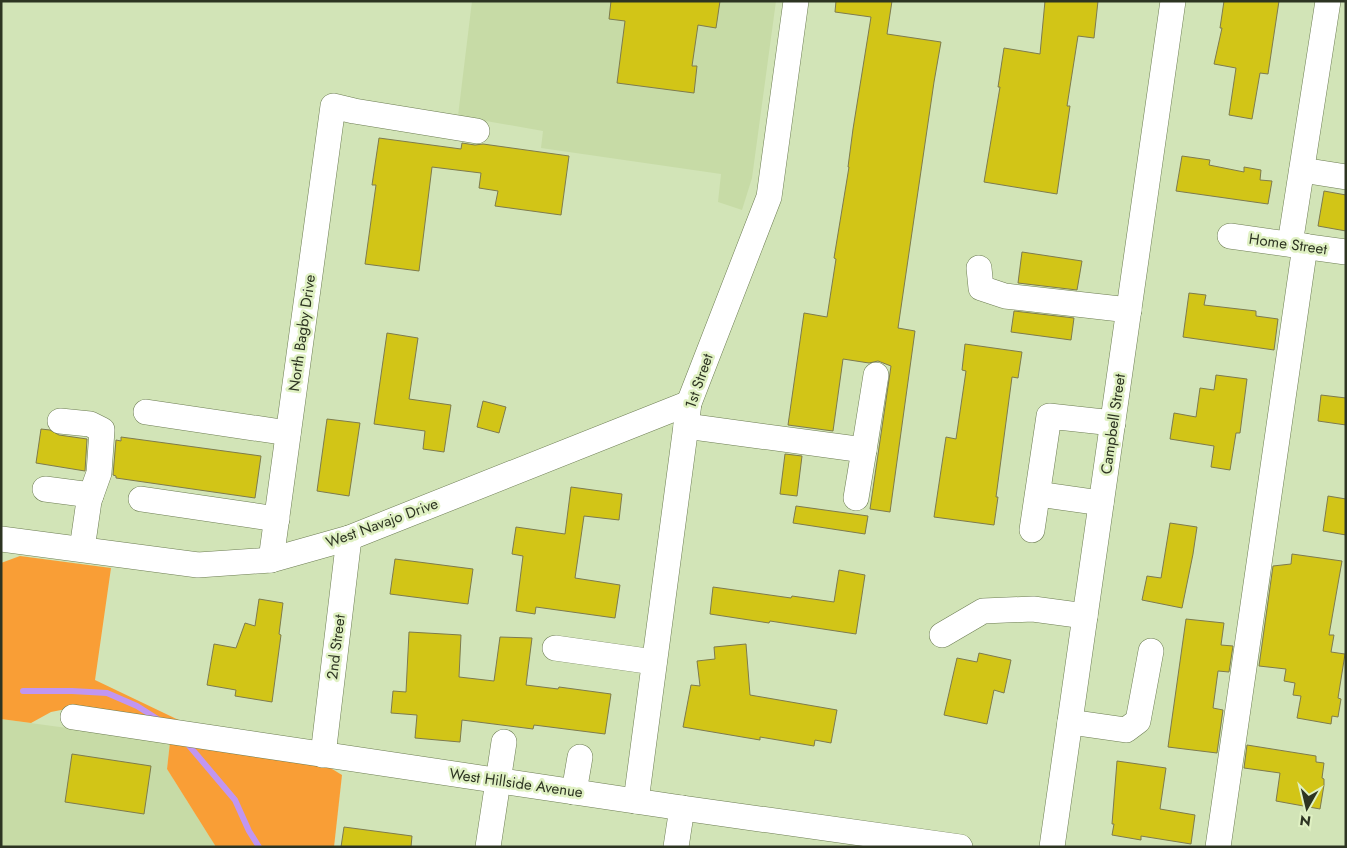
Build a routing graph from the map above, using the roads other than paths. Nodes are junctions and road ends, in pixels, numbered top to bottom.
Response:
1 (796, 1) edge
2 (1174, 1) edge
3 (1328, 1) edge
4 (477, 131) dead end
5 (1302, 170) junction
6 (1346, 177) edge
7 (1230, 236) dead end
8 (1298, 245) junction
9 (1346, 252) edge
10 (979, 268) dead end
11 (1129, 310) junction
12 (876, 375) dead end
13 (146, 412) dead end
14 (687, 414) junction
15 (60, 420) dead end
16 (1113, 424) junction
17 (288, 433) junction
18 (864, 450) junction
19 (45, 489) dead end
20 (1038, 494) junction
21 (92, 495) junction
22 (856, 498) dead end
23 (141, 499) dead end
24 (1101, 503) junction
25 (277, 519) junction
26 (1032, 530) dead end
27 (1, 538) edge
28 (349, 538) junction
29 (82, 549) junction
30 (271, 560) junction
31 (1085, 616) junction
32 (942, 635) dead end
33 (555, 648) dead end
34 (1152, 651) dead end
35 (654, 662) junction
36 (73, 716) dead end
37 (1070, 722) junction
38 (504, 742) dead end
39 (324, 755) junction
40 (580, 757) dead end
41 (497, 780) junction
42 (574, 792) junction
43 (636, 801) junction
44 (682, 808) junction
45 (488, 847) edge
46 (676, 847) edge
47 (960, 847) edge
48 (1052, 847) edge
49 (1218, 847) edge

1 - 14 street, 1st Street
2 - 11 street, Campbell Street
3 - 5 street
4 - 17 street, North Bagby Drive
5 - 6 street
5 - 8 street
7 - 8 street, Home Street
8 - 9 street, Home Street
8 - 49 street
10 - 11 street
11 - 16 street, Campbell Street
12 - 18 street
13 - 17 street
14 - 18 street
14 - 28 street, West Navajo Drive
14 - 35 street, 1st Street
15 - 21 street
16 - 20 street
16 - 24 street, Campbell Street
17 - 25 street, North Bagby Drive
18 - 22 street
19 - 21 street
20 - 24 street
20 - 26 street
21 - 29 street
23 - 25 street
24 - 31 street, Campbell Street
25 - 30 street, North Bagby Drive
27 - 29 street, West Navajo Drive
28 - 30 street, West Navajo Drive
28 - 39 street, 2nd Street
29 - 30 street, West Navajo Drive
31 - 32 street
31 - 37 street, Campbell Street
33 - 35 street
34 - 37 street
35 - 43 street, 1st Street
36 - 39 street, West Hillside Avenue
37 - 48 street, Campbell Street
38 - 41 street
39 - 41 street, West Hillside Avenue
40 - 42 street
41 - 42 street, West Hillside Avenue
41 - 45 street
42 - 43 street, West Hillside Avenue
43 - 44 street, West Hillside Avenue
44 - 46 street
44 - 47 street, West Hillside Avenue

